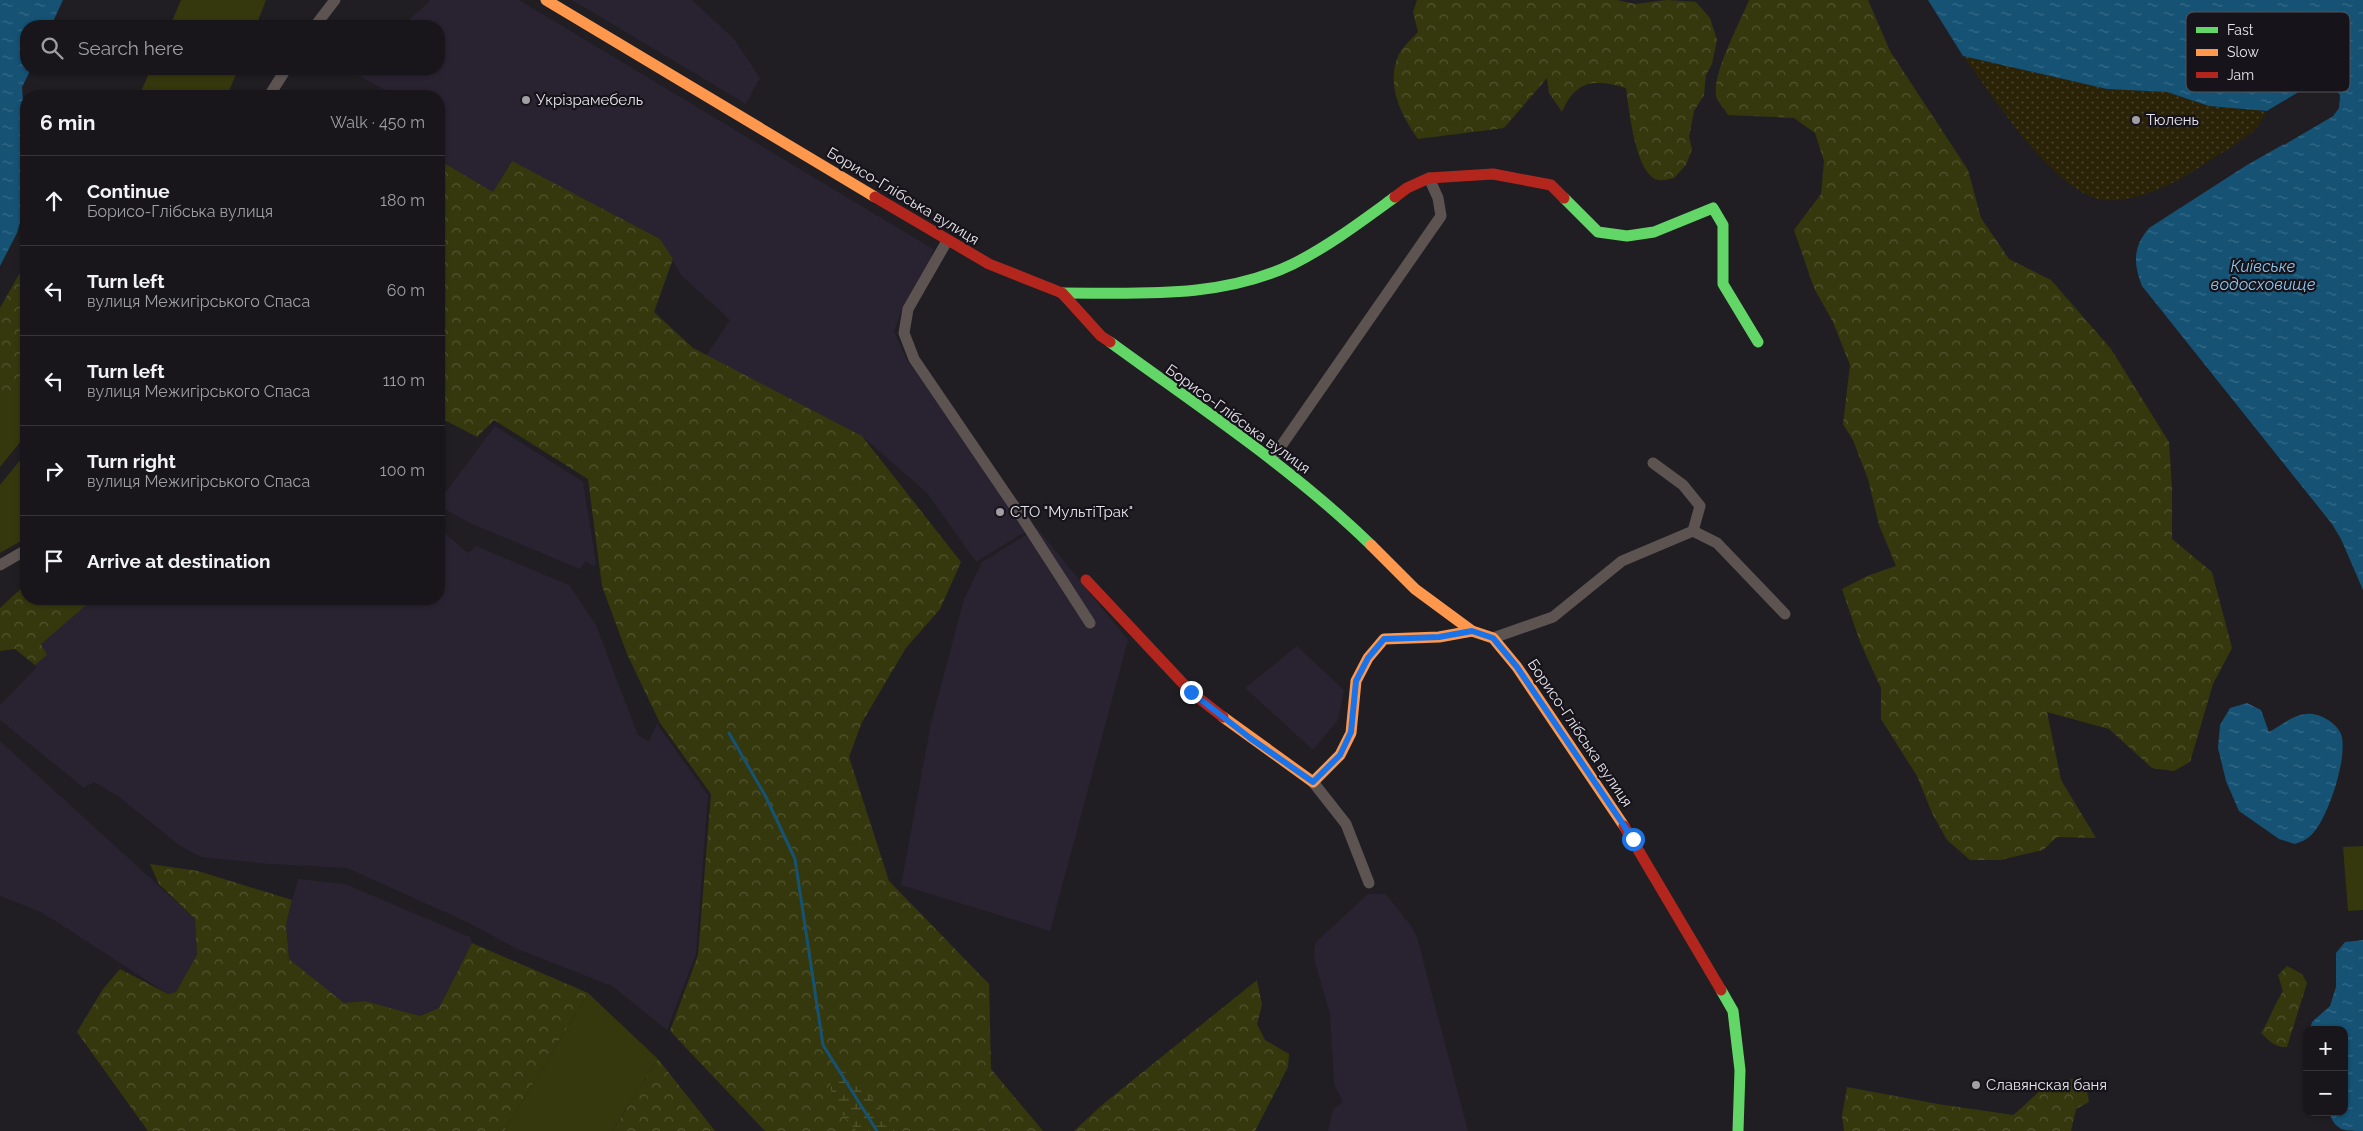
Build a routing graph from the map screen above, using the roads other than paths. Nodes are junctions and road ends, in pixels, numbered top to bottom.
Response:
1 (334, 0) edge
2 (546, 0) edge
3 (319, 20) edge
4 (282, 75) edge
5 (273, 90) edge
6 (1429, 178) junction
7 (947, 241) junction
8 (1062, 293) junction
9 (1758, 342) dead end
10 (1272, 459) junction
11 (1653, 463) dead end
12 (1693, 531) junction
13 (20, 553) edge
14 (0, 565) edge
15 (1086, 580) dead end
16 (1784, 614) dead end
17 (1090, 623) dead end
18 (1472, 631) junction
19 (1493, 638) junction
20 (1313, 782) junction
21 (1368, 883) dead end
22 (1738, 1131) edge

1 - 3 street
2 - 7 street, Борисо-Глібська вулиця
4 - 5 street
6 - 8 street
6 - 9 street
6 - 10 street
7 - 8 street, Борисо-Глібська вулиця
7 - 17 street
8 - 10 street, Борисо-Глібська вулиця
10 - 18 street, Борисо-Глібська вулиця
11 - 12 street
12 - 16 street
12 - 19 street
13 - 14 street
15 - 20 street
18 - 19 street, Борисо-Глібська вулиця
18 - 20 street
19 - 22 street, Борисо-Глібська вулиця
20 - 21 street

